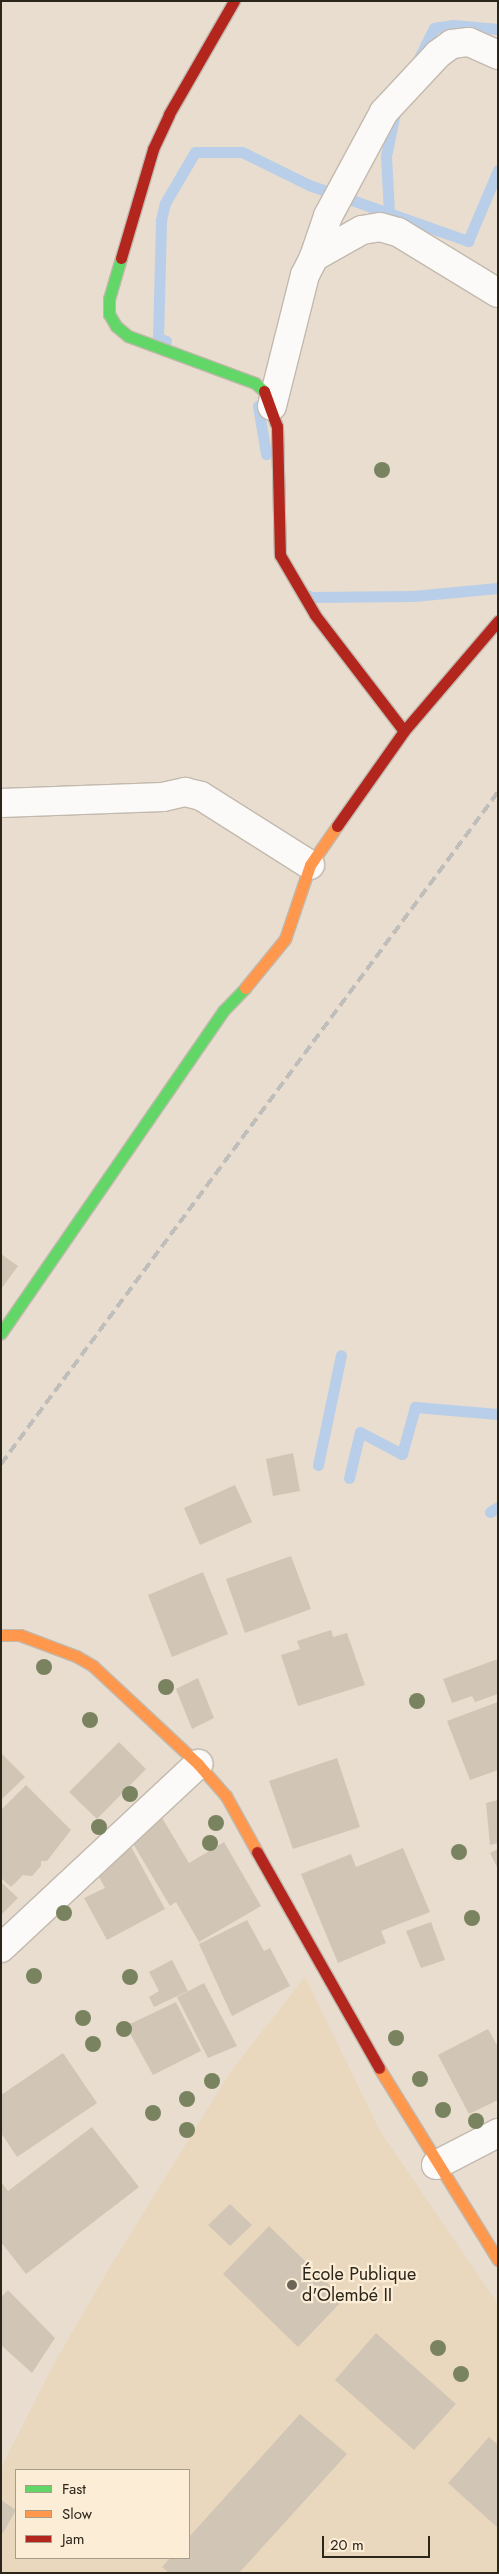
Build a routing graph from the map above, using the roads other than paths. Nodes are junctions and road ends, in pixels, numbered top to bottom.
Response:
1 (234, 1) edge
2 (498, 55) edge
3 (314, 257) junction
4 (498, 293) edge
5 (272, 406) junction
6 (498, 621) edge
7 (404, 731) junction
8 (1, 803) edge
9 (310, 865) junction
10 (1, 1333) edge
11 (1, 1635) edge
12 (198, 1764) junction
13 (1, 1948) edge
14 (498, 2133) edge
15 (436, 2165) junction
16 (498, 2260) edge

1 - 5 street
2 - 3 street
3 - 4 street
3 - 5 street
5 - 7 street
6 - 7 street
7 - 9 street
8 - 9 street
9 - 10 street
11 - 12 street
12 - 13 street
12 - 15 street
14 - 15 street
15 - 16 street

